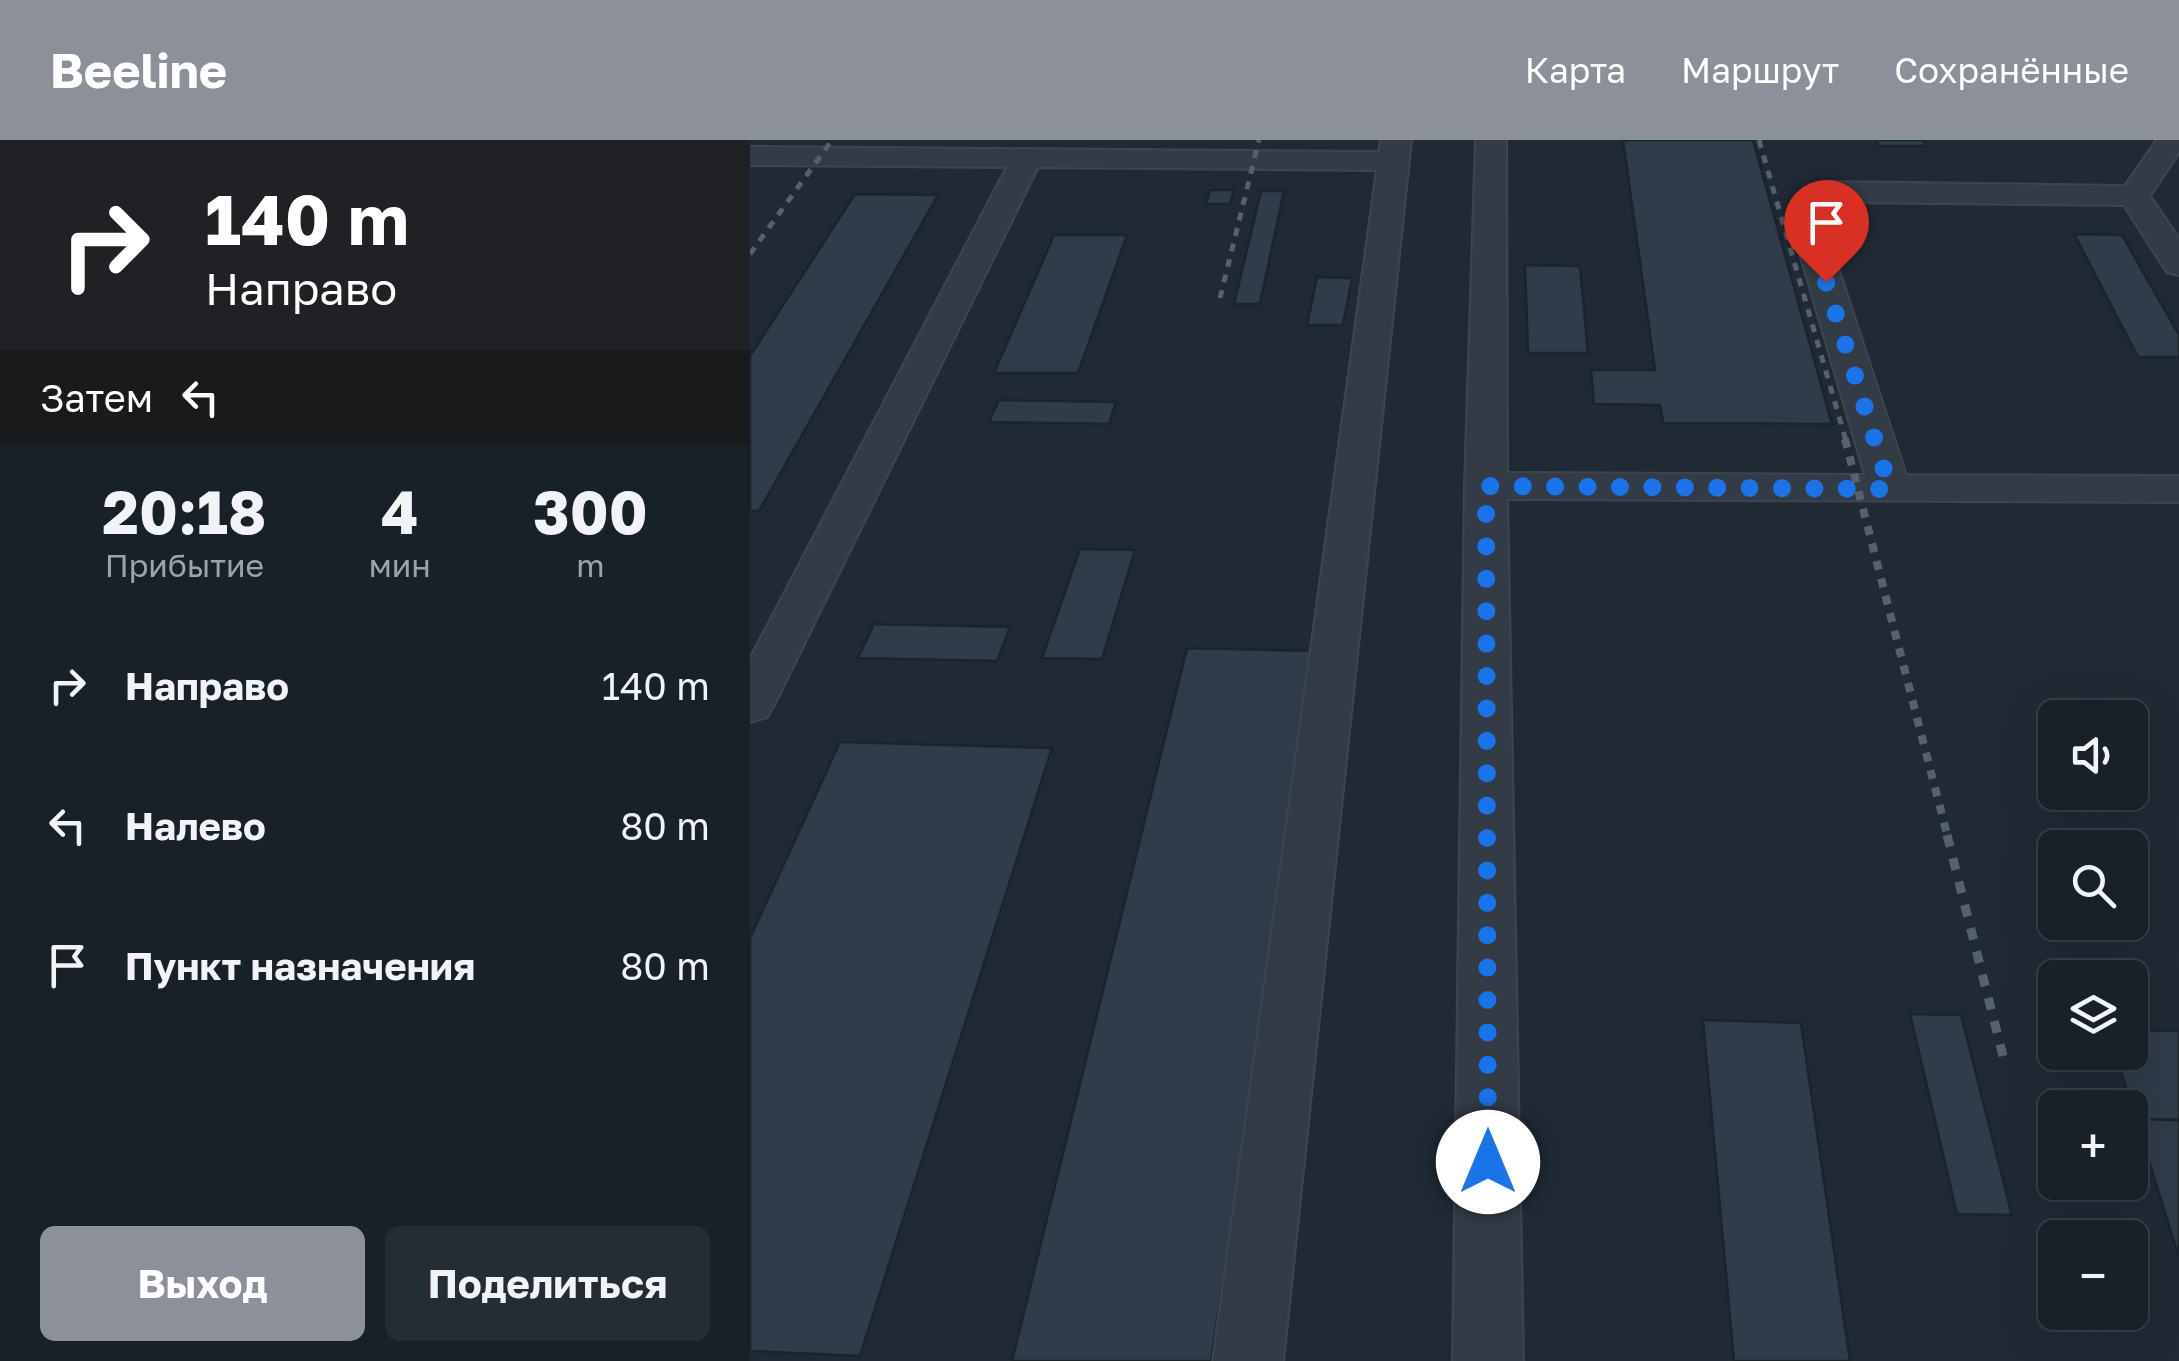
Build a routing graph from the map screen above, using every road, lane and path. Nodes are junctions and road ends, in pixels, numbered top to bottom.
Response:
1 (1491, 140) edge
2 (2172, 140) edge
3 (865, 148) edge
4 (1152, 150) edge
5 (1395, 151) edge
6 (1051, 152) edge
7 (750, 156) edge
8 (2134, 196) junction
9 (2179, 265) edge
10 (1486, 486) junction
11 (1890, 489) junction
12 (2179, 489) edge
13 (750, 704) edge
14 (1248, 1361) edge
15 (1488, 1361) edge

1 - 10 street
2 - 8 street
3 - 6 street
3 - 7 street
4 - 5 street
4 - 6 street
5 - 14 street
6 - 13 street
8 - 9 street
8 - 11 street
10 - 11 street
10 - 15 street
11 - 12 street

